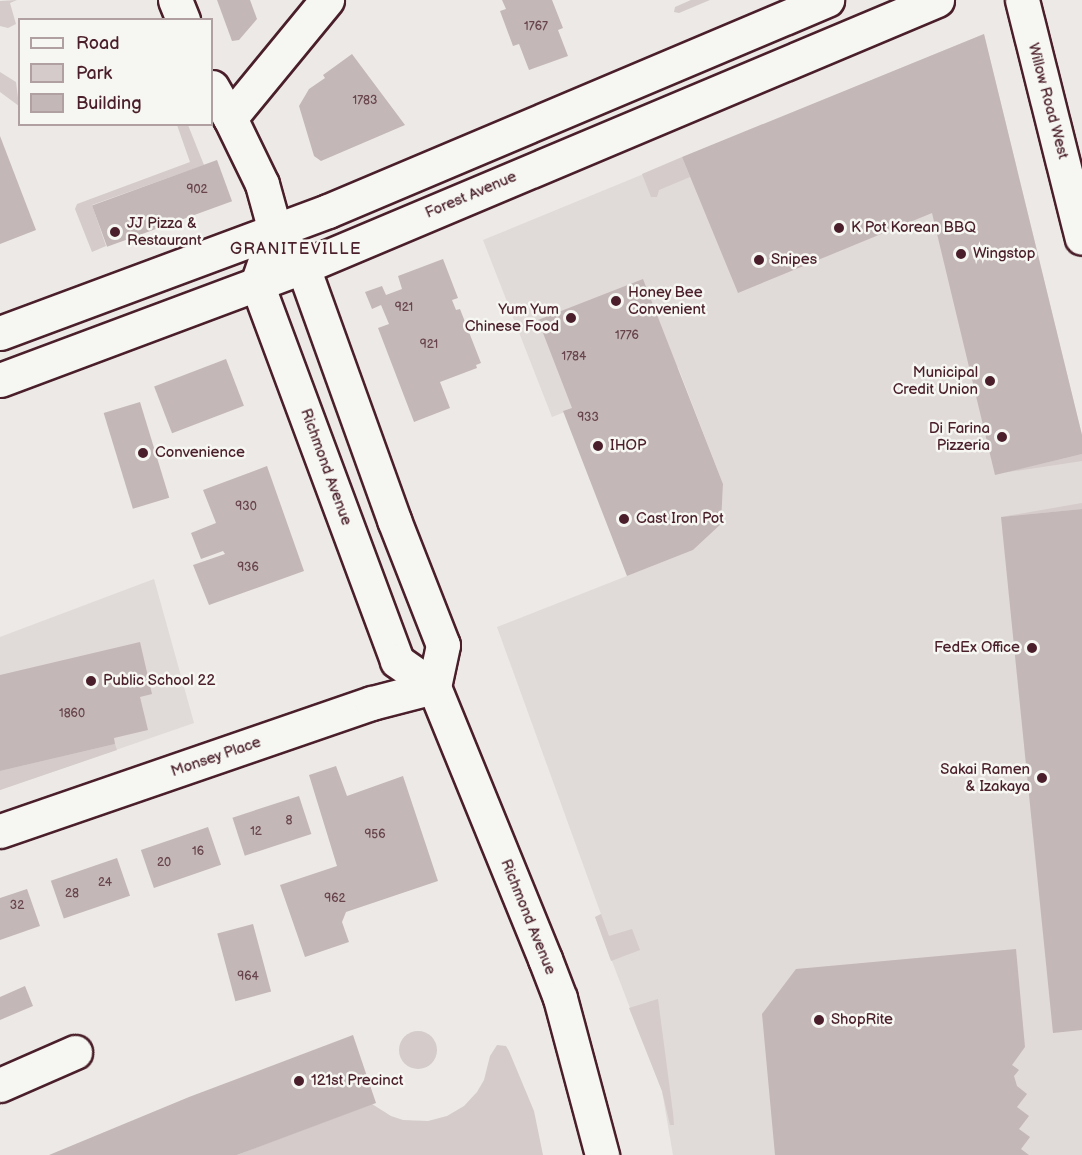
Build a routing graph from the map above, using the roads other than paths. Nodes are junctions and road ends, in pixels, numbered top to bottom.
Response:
1 (176, 0) edge
2 (327, 0) edge
3 (827, 0) edge
4 (937, 0) edge
5 (1022, 0) edge
6 (182, 18) edge
7 (213, 89) edge
8 (230, 118) junction
9 (275, 231) junction
10 (1082, 238) edge
11 (303, 267) junction
12 (257, 284) junction
13 (0, 333) edge
14 (0, 380) edge
15 (434, 687) junction
16 (0, 831) edge
17 (75, 1052) dead end
18 (0, 1085) edge
19 (602, 1155) edge

1 - 6 main road
2 - 8 main road
3 - 9 main road
4 - 11 main road, Forest Avenue
5 - 10 main road, Willow Road West
7 - 8 main road
8 - 9 main road
9 - 11 main road
9 - 12 main road
9 - 13 main road
11 - 12 main road, Forest Avenue
11 - 15 main road
12 - 14 main road, Forest Avenue
12 - 15 main road, Richmond Avenue
15 - 16 main road, Monsey Place
15 - 19 main road, Richmond Avenue
17 - 18 main road

